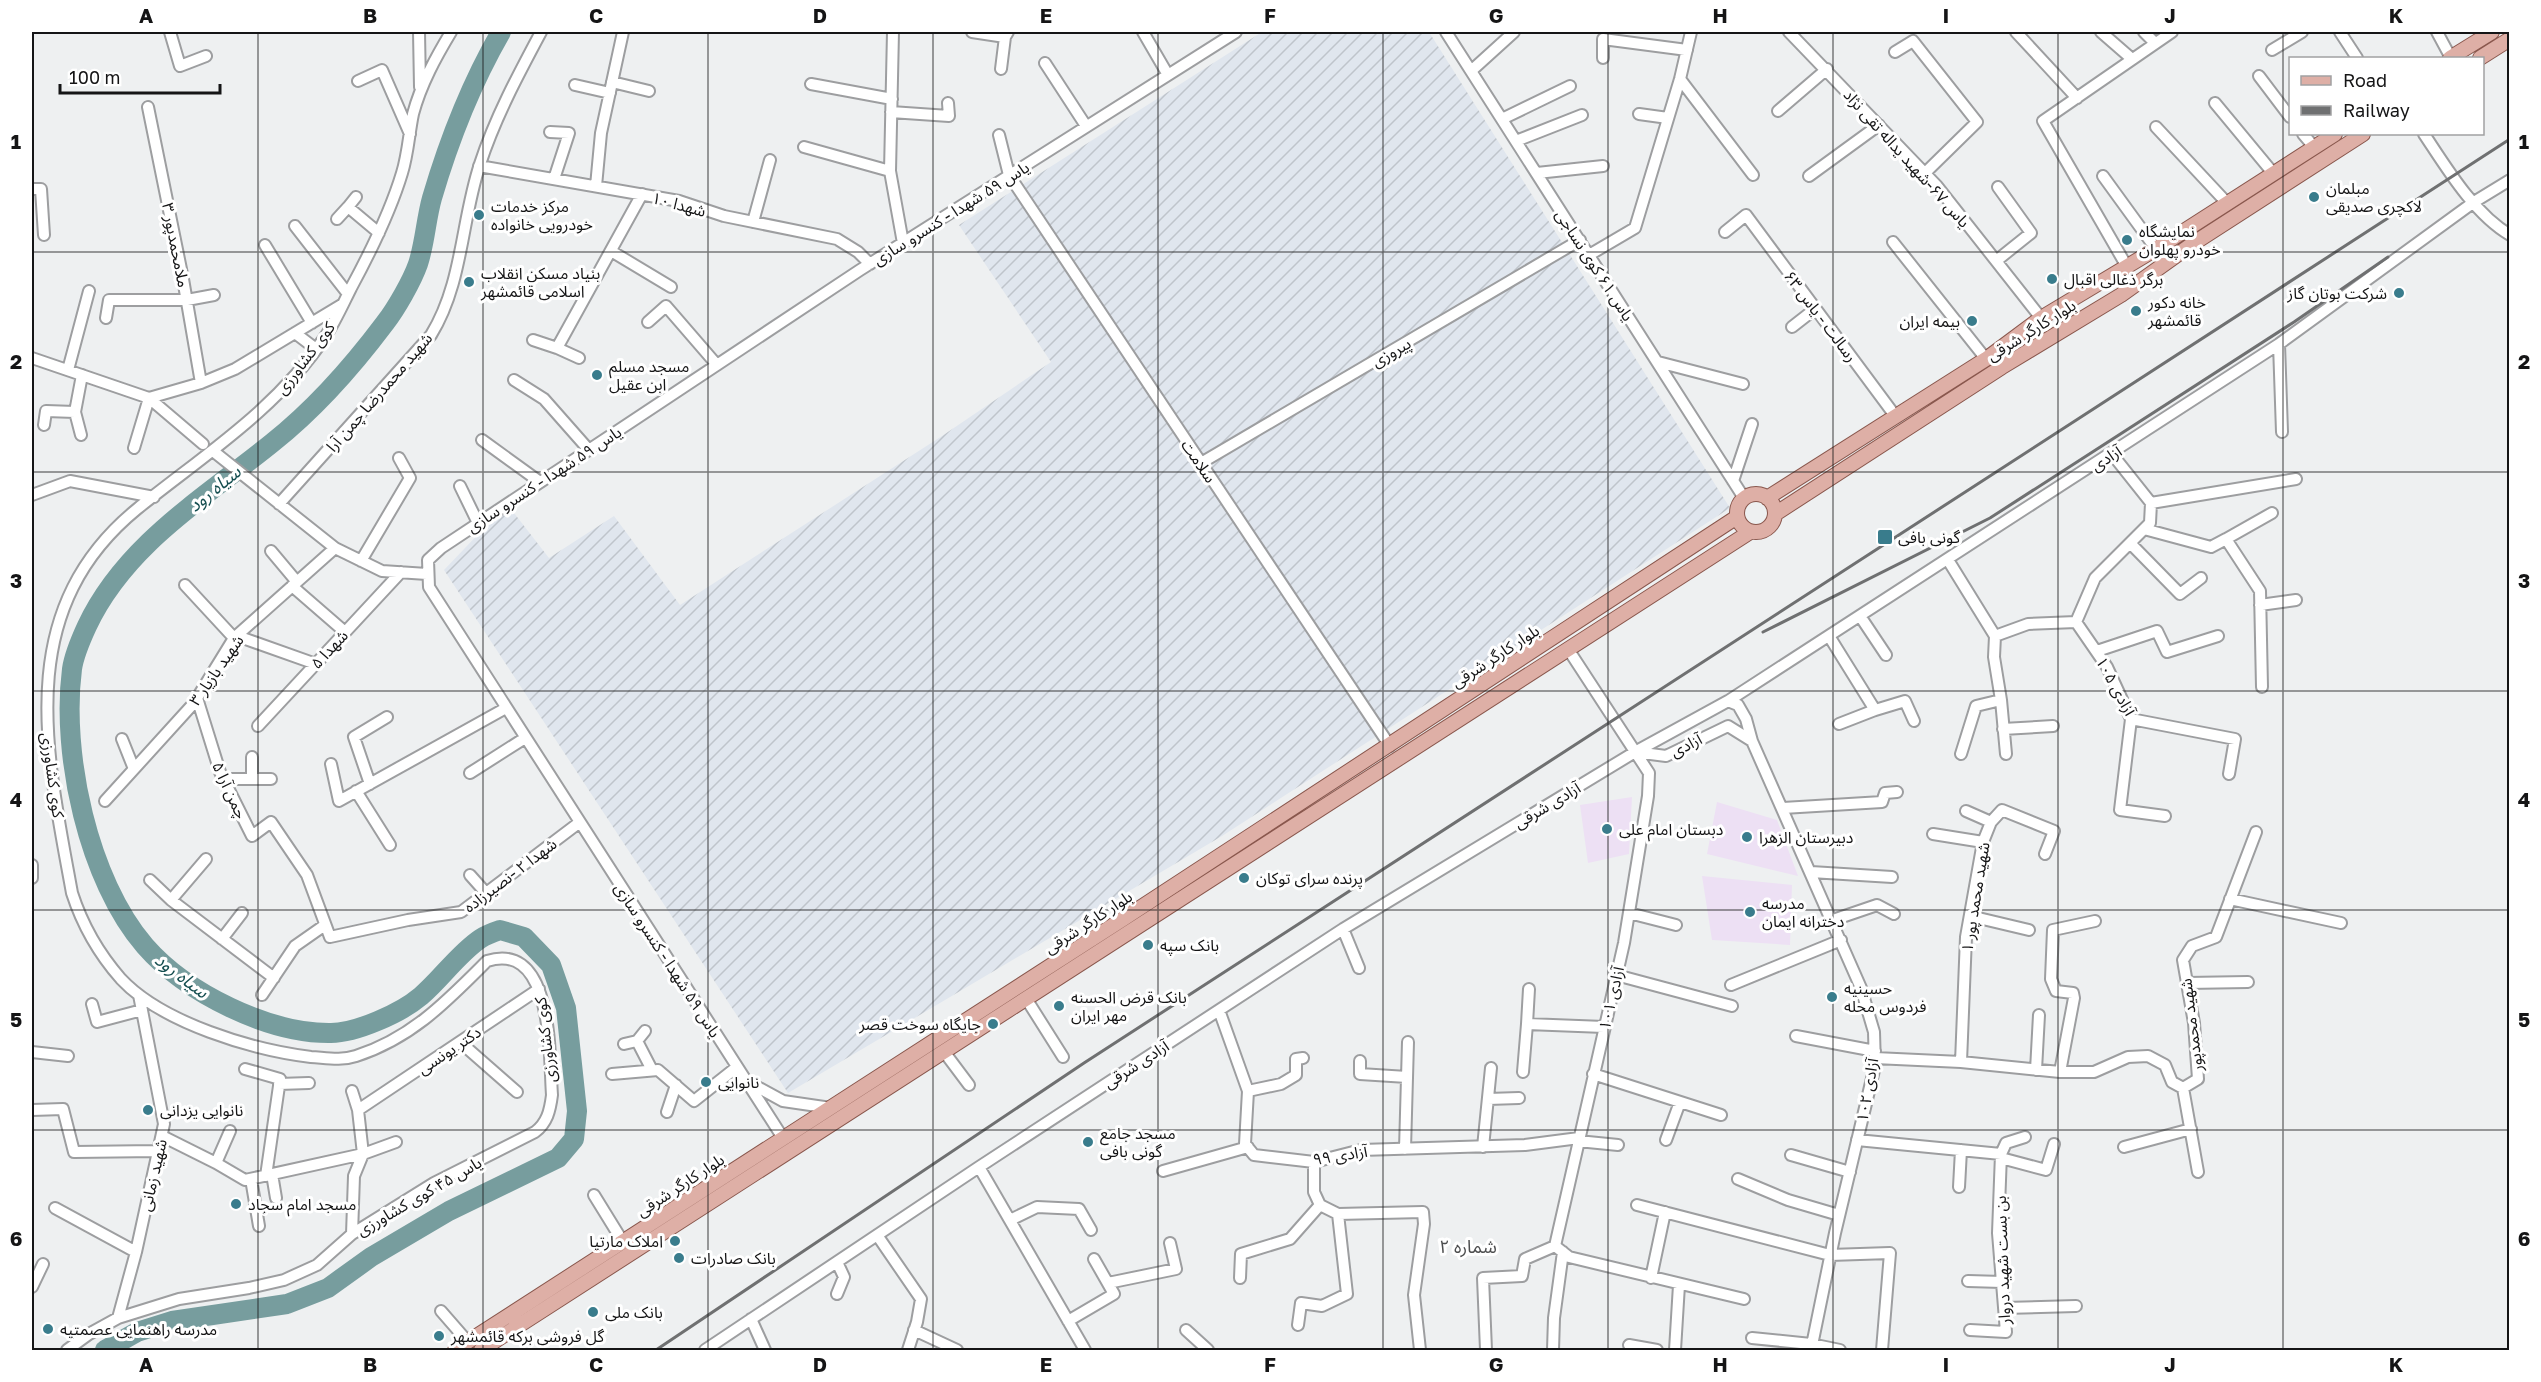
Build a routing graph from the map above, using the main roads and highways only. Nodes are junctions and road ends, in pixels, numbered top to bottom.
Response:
1 (2492, 32) edge
2 (2510, 39) edge
3 (2453, 57) edge
4 (2482, 57) edge
5 (2333, 135) edge
6 (2361, 135) edge
7 (1767, 498) junction
8 (1775, 514) junction
9 (1737, 517) junction
10 (1750, 532) junction
11 (1123, 920) junction
12 (1131, 933) junction
13 (525, 1306) junction
14 (533, 1317) junction
15 (455, 1350) edge
16 (481, 1350) edge

1 - 3 main road
2 - 4 main road
5 - 7 main road, بلوار کارگر شرقی
6 - 8 main road, بلوار کارگر شرقی
7 - 8 main road
7 - 9 main road
8 - 10 main road
9 - 10 main road
9 - 11 main road, بلوار کارگر شرقی
10 - 12 main road, بلوار کارگر شرقی
11 - 12 main road
11 - 13 main road, بلوار کارگر شرقی
12 - 14 main road, بلوار کارگر شرقی
13 - 14 main road
13 - 15 main road, بلوار کارگر شرقی
14 - 16 main road, بلوار کارگر شرقی

